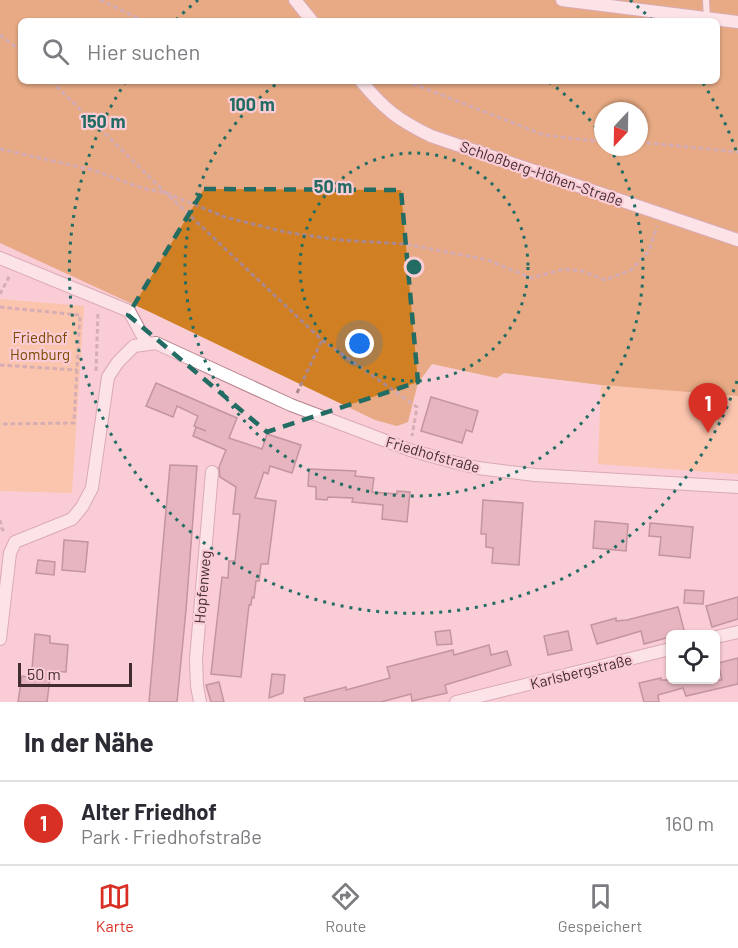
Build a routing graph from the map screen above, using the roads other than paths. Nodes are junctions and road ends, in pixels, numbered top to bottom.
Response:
1 (295, 0) edge
2 (562, 0) edge
3 (706, 0) edge
4 (617, 4) edge
5 (310, 18) edge
6 (701, 18) edge
7 (707, 18) edge
8 (720, 20) edge
9 (738, 22) edge
10 (363, 84) edge
11 (738, 240) edge
12 (0, 258) edge
13 (147, 344) junction
14 (212, 472) dead end
15 (738, 487) edge
16 (738, 632) edge
17 (720, 636) edge
18 (0, 639) edge
19 (666, 650) edge
20 (200, 702) edge
21 (456, 702) edge

1 - 5 street
2 - 4 street
3 - 7 lane
4 - 6 street
8 - 9 street
10 - 11 street, Schloßberg-Höhen-Straße
12 - 13 street
13 - 15 street, Friedhofstraße
13 - 18 street
14 - 20 street, Hopfenweg
16 - 17 street
19 - 21 street, Karlsbergstraße

